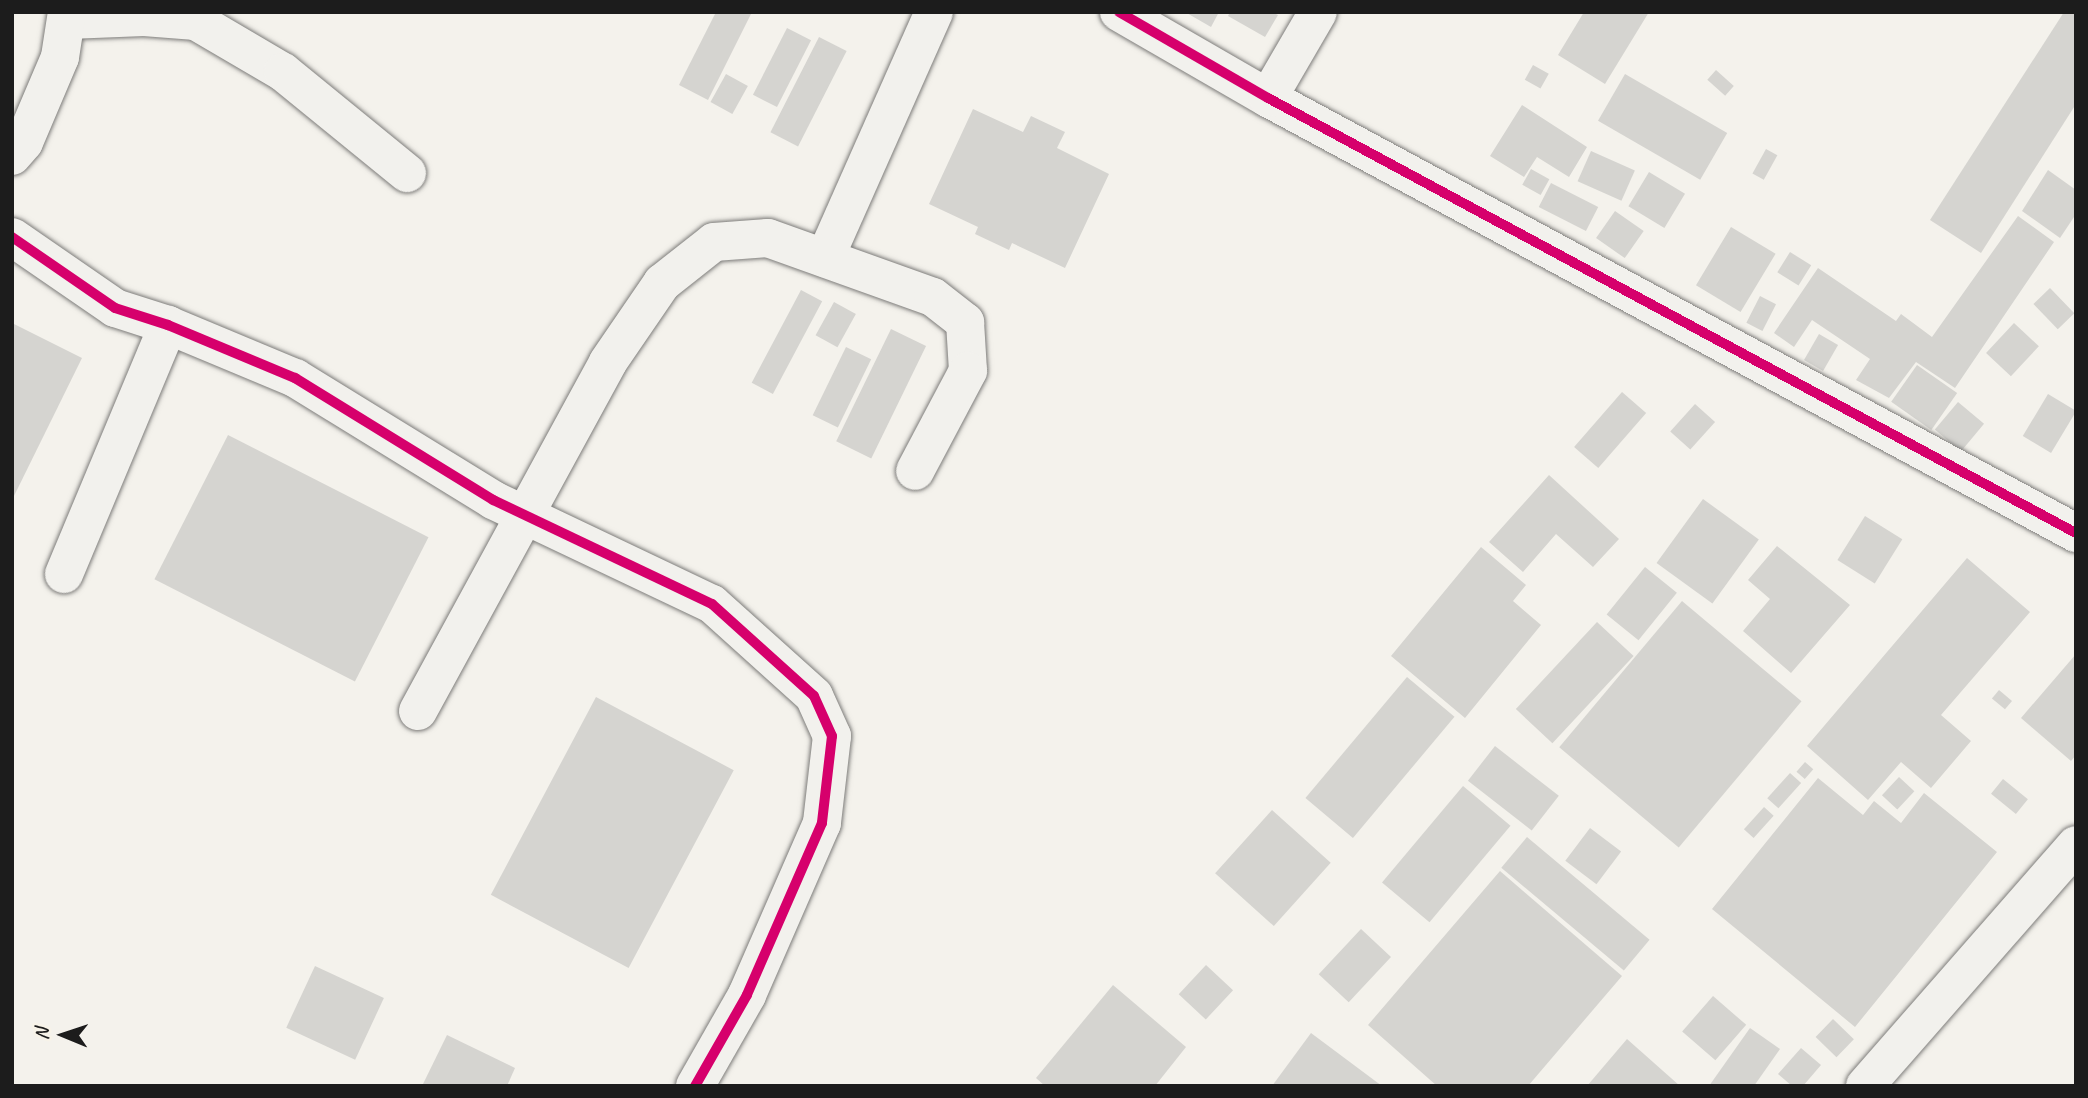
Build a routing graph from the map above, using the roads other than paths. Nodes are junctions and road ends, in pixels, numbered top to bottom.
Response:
1 (934, 12) edge
2 (1119, 12) edge
3 (1318, 12) edge
4 (68, 16) edge
5 (1268, 98) junction
6 (12, 156) edge
7 (407, 173) dead end
8 (12, 237) edge
9 (825, 258) junction
10 (168, 326) junction
11 (915, 471) dead end
12 (525, 515) junction
13 (2076, 533) edge
14 (64, 574) dead end
15 (418, 711) dead end
16 (2076, 845) edge
17 (695, 1086) edge
18 (1865, 1086) edge

1 - 9 street
2 - 5 street
3 - 5 street
4 - 6 street
4 - 7 street
5 - 13 street
8 - 10 street
9 - 11 street
9 - 12 street
10 - 12 street
10 - 14 street
12 - 15 street
12 - 17 street
16 - 18 street

